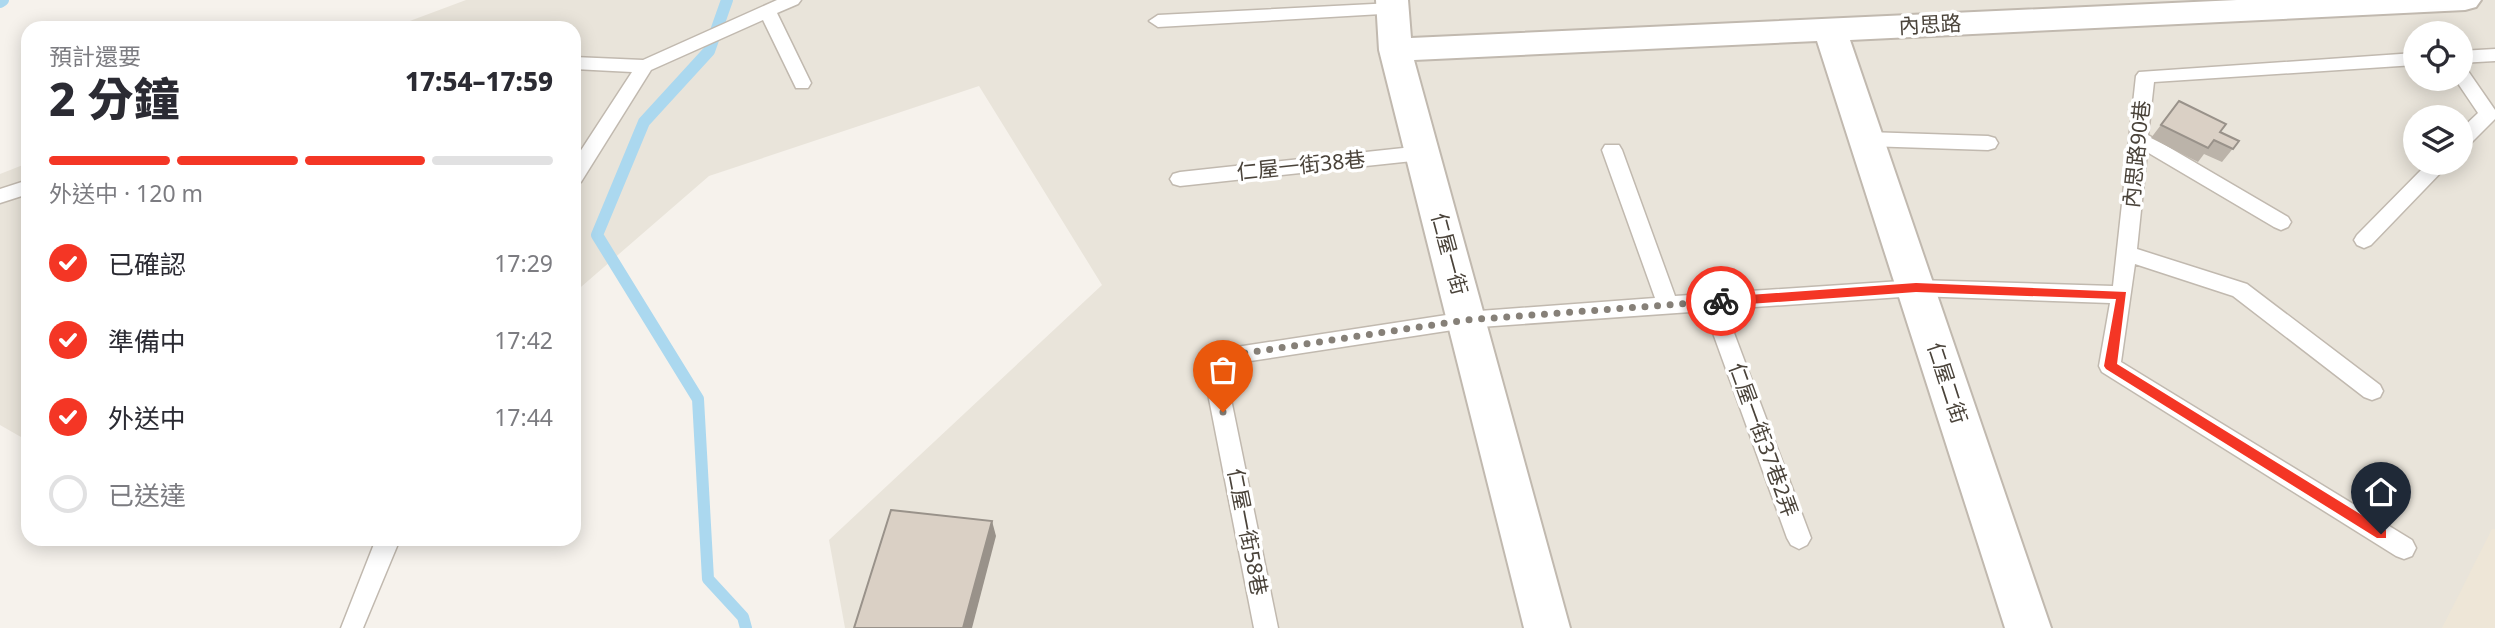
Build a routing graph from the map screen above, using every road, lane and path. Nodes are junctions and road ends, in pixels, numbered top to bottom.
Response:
1 (744, 0) edge
2 (792, 0) edge
3 (2465, 0) edge
4 (2376, 2) edge
5 (1393, 5) edge
6 (2224, 6) edge
7 (2077, 9) edge
8 (767, 10) junction
9 (1910, 13) edge
10 (1158, 20) dead end
11 (733, 24) junction
12 (1830, 30) junction
13 (1395, 50) junction
14 (2495, 55) edge
15 (2473, 56) edge
16 (2403, 61) edge
17 (581, 63) edge
18 (645, 66) junction
19 (802, 83) dead end
20 (2473, 90) edge
21 (2491, 115) edge
22 (2473, 131) edge
23 (1867, 138) junction
24 (2138, 138) junction
25 (1988, 143) dead end
26 (1612, 150) dead end
27 (1422, 153) junction
28 (581, 166) edge
29 (2428, 175) edge
30 (1180, 179) dead end
31 (21, 189) edge
32 (0, 196) edge
33 (2281, 222) dead end
34 (2364, 240) dead end
35 (2126, 253) junction
36 (1916, 288) junction
37 (2122, 295) junction
38 (1712, 302) junction
39 (1668, 305) junction
40 (1466, 320) junction
41 (2372, 391) dead end
42 (1798, 538) dead end
43 (385, 546) edge
44 (2404, 548) dead end
45 (352, 626) dead end
46 (1266, 628) edge
47 (1546, 628) edge
48 (2028, 628) edge

1 - 11 lane
2 - 8 lane
3 - 4 street, 內思路
4 - 6 street, 內思路
5 - 10 lane
5 - 13 street, 仁屋一街
6 - 7 street, 內思路
7 - 9 street, 內思路
8 - 11 lane
8 - 19 lane
9 - 12 street, 內思路
11 - 18 lane
12 - 13 street, 內思路
12 - 23 street, 仁屋二街
13 - 27 street, 仁屋一街
14 - 15 lane
16 - 24 lane, 內思路90巷
17 - 18 lane
18 - 28 lane
20 - 21 lane
21 - 22 lane
23 - 25 lane
23 - 36 street, 仁屋二街
24 - 33 lane
24 - 35 lane, 內思路90巷
26 - 39 lane
27 - 30 lane, 仁屋一街38巷
27 - 40 street, 仁屋一街
29 - 34 lane
31 - 32 lane
35 - 37 lane, 內思路90巷
35 - 41 lane
36 - 37 lane
36 - 38 lane
36 - 48 street, 仁屋二街
37 - 44 lane, 內思路90巷
38 - 39 lane
38 - 42 lane, 仁屋一街37巷2弄
39 - 40 lane
40 - 46 lane, 仁屋一街58巷
40 - 47 street, 仁屋一街
43 - 45 lane

